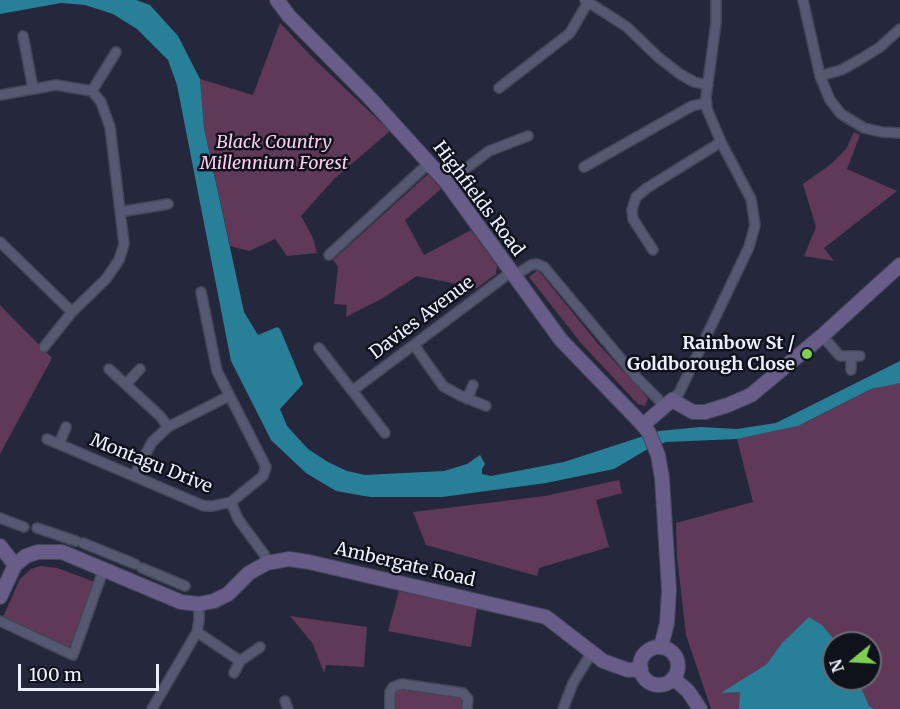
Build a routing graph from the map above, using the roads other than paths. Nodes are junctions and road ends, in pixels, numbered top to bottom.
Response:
1 (277, 0) edge
2 (716, 0) edge
3 (803, 0) edge
4 (587, 1) edge
5 (900, 29) edge
6 (23, 36) dead end
7 (116, 52) dead end
8 (820, 76) junction
9 (708, 86) junction
10 (33, 88) junction
11 (499, 88) dead end
12 (92, 91) junction
13 (0, 95) edge
14 (706, 103) junction
15 (900, 133) edge
16 (528, 136) dead end
17 (720, 142) junction
18 (429, 163) junction
19 (584, 167) dead end
20 (447, 183) junction
21 (168, 204) dead end
22 (120, 212) junction
23 (0, 242) edge
24 (653, 250) dead end
25 (329, 255) dead end
26 (900, 265) edge
27 (513, 274) junction
28 (201, 292) dead end
29 (72, 312) junction
30 (822, 336) junction
31 (414, 345) junction
32 (44, 347) dead end
33 (320, 348) dead end
34 (109, 369) dead end
35 (140, 369) dead end
36 (852, 370) dead end
37 (126, 384) junction
38 (473, 385) dead end
39 (352, 391) junction
40 (229, 396) junction
41 (467, 399) junction
42 (669, 403) junction
43 (486, 406) dead end
44 (66, 427) dead end
45 (168, 427) junction
46 (646, 429) junction
47 (385, 433) dead end
48 (47, 439) dead end
49 (59, 444) junction
50 (134, 476) junction
51 (231, 502) junction
52 (0, 518) edge
53 (24, 527) dead end
54 (37, 528) dead end
55 (55, 534) junction
56 (0, 546) edge
57 (52, 551) junction
58 (102, 551) junction
59 (267, 563) junction
60 (15, 565) junction
61 (99, 569) junction
62 (165, 578) junction
63 (185, 586) dead end
64 (159, 593) junction
65 (0, 597) edge
66 (198, 604) junction
67 (0, 621) edge
68 (197, 632) junction
69 (260, 646) dead end
70 (661, 647) junction
71 (592, 652) junction
72 (240, 661) junction
73 (641, 669) junction
74 (234, 673) dead end
75 (673, 678) junction
76 (157, 708) edge
77 (390, 709) edge
78 (467, 709) edge
79 (563, 709) edge
80 (700, 709) edge

1 - 18 street, Highfields Road
2 - 9 street
3 - 8 street
4 - 9 street
4 - 11 street
5 - 8 street
6 - 10 street
7 - 12 street
8 - 15 street
9 - 14 street
10 - 12 street
10 - 13 street
12 - 22 street
14 - 17 street
14 - 19 street
16 - 20 street
17 - 24 street
17 - 42 street
18 - 20 street, Highfields Road
18 - 25 street
20 - 27 street, Highfields Road
21 - 22 street
22 - 29 street
23 - 29 street
26 - 30 street
27 - 31 street, Davies Avenue
27 - 42 street, Davies Avenue
27 - 46 street, Highfields Road
28 - 40 street
29 - 32 street
30 - 36 street
30 - 42 street
31 - 39 street, Davies Avenue
31 - 41 street
33 - 39 street
34 - 37 street
35 - 37 street
37 - 45 street
38 - 41 street
39 - 47 street
40 - 45 street
40 - 51 street, Montagu Drive
41 - 43 street
42 - 46 street
44 - 49 street
45 - 50 street
46 - 70 street
48 - 49 street, Montagu Drive
49 - 50 street, Montagu Drive
50 - 51 street, Montagu Drive
51 - 59 street, Montagu Drive
52 - 53 street
54 - 55 street
55 - 57 street
55 - 58 street
56 - 60 street
57 - 60 street
57 - 61 street
58 - 61 street
58 - 62 street
59 - 66 street, Ambergate Road
59 - 71 street, Ambergate Road
60 - 65 street
61 - 64 street
61 - 67 street
62 - 63 street
62 - 64 street
64 - 66 street
66 - 68 street
68 - 72 street
68 - 76 street
69 - 72 street
70 - 73 street
70 - 75 street
71 - 73 street, Ambergate Road
71 - 79 street
72 - 74 street
73 - 75 street
75 - 80 street
77 - 78 street

